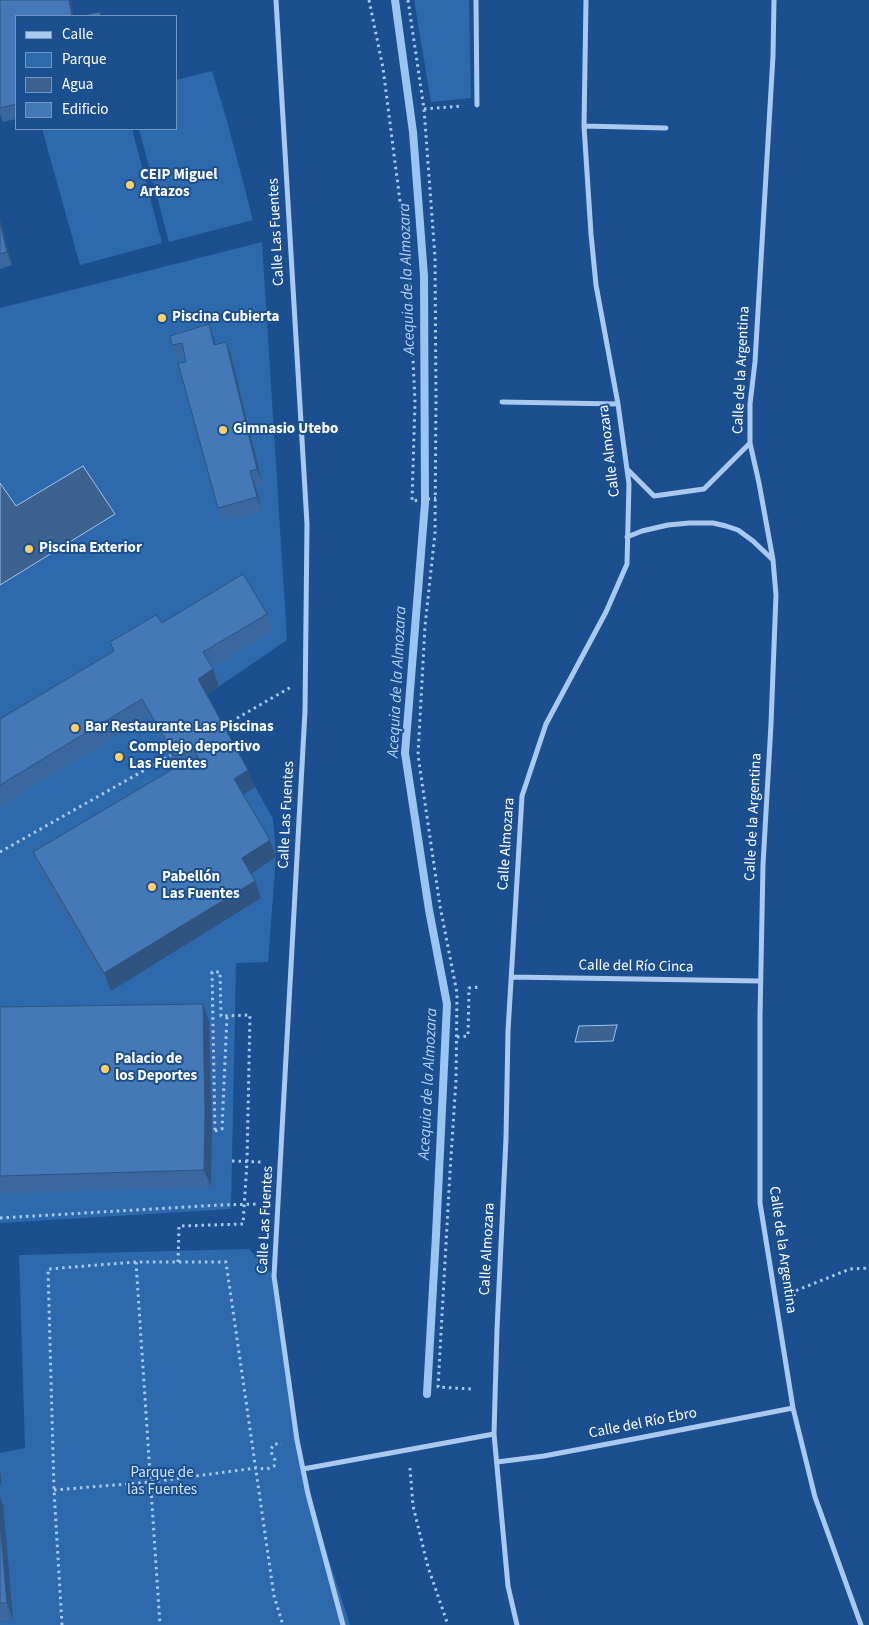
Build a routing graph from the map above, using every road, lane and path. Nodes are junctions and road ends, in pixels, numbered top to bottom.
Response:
1 (276, 0) edge
2 (369, 0) edge
3 (408, 0) edge
4 (476, 0) edge
5 (586, 0) edge
6 (774, 0) edge
7 (477, 105) joint
8 (424, 109) junction
9 (584, 126) junction
10 (666, 128) dead end
11 (502, 402) dead end
12 (618, 404) junction
13 (750, 443) junction
14 (627, 469) junction
15 (436, 498) junction
16 (627, 537) junction
17 (773, 560) junction
18 (305, 679) junction
19 (214, 731) edge
20 (178, 751) edge
21 (0, 852) edge
22 (511, 977) junction
23 (760, 981) junction
24 (480, 987) dead end
25 (227, 1016) junction
26 (457, 1037) junction
27 (232, 1161) dead end
28 (247, 1162) junction
29 (261, 1162) dead end
30 (244, 1204) junction
31 (258, 1204) dead end
32 (0, 1218) edge
33 (136, 1262) junction
34 (178, 1262) junction
35 (869, 1268) edge
36 (775, 1298) junction
37 (471, 1389) dead end
38 (793, 1408) junction
39 (494, 1434) junction
40 (282, 1444) dead end
41 (497, 1462) junction
42 (256, 1468) junction
43 (410, 1468) dead end
44 (303, 1469) junction
45 (151, 1482) junction
46 (54, 1490) junction
47 (62, 1625) edge
48 (160, 1625) edge
49 (283, 1625) edge
50 (343, 1625) edge
51 (448, 1625) edge
52 (517, 1625) edge
53 (861, 1625) edge

1 - 18 street, Calle Las Fuentes
2 - 15 path
3 - 8 path
4 - 7 street
5 - 9 street, Calle Almozara
6 - 13 street, Calle de la Argentina
7 - 8 path
8 - 15 path
9 - 10 street
9 - 12 street, Calle Almozara
11 - 12 street
12 - 14 street, Calle Almozara
13 - 14 street
13 - 17 street, Calle de la Argentina
14 - 16 street, Calle Almozara
15 - 26 path
16 - 17 street
16 - 22 street, Calle Almozara
17 - 23 street, Calle de la Argentina
18 - 19 path
18 - 44 street, Calle Las Fuentes
20 - 21 path
22 - 23 street, Calle del Río Cinca
22 - 39 street, Calle Almozara
23 - 36 street, Calle de la Argentina
24 - 26 path
25 - 25 path
25 - 28 path
26 - 37 path
27 - 28 path
28 - 29 path
28 - 30 path
30 - 31 path
30 - 32 path
30 - 34 path
33 - 34 path
33 - 45 path
33 - 46 path
34 - 42 path
35 - 36 path
36 - 38 street, Calle de la Argentina
38 - 41 street, Calle del Río Ebro
38 - 53 street, Calle de la Argentina
39 - 41 street, Calle Almozara
39 - 44 street
40 - 42 path
41 - 52 street, Calle Almozara
42 - 45 path
42 - 49 path
43 - 51 path
44 - 50 street, Calle Las Fuentes
45 - 46 path
45 - 48 path
46 - 47 path

